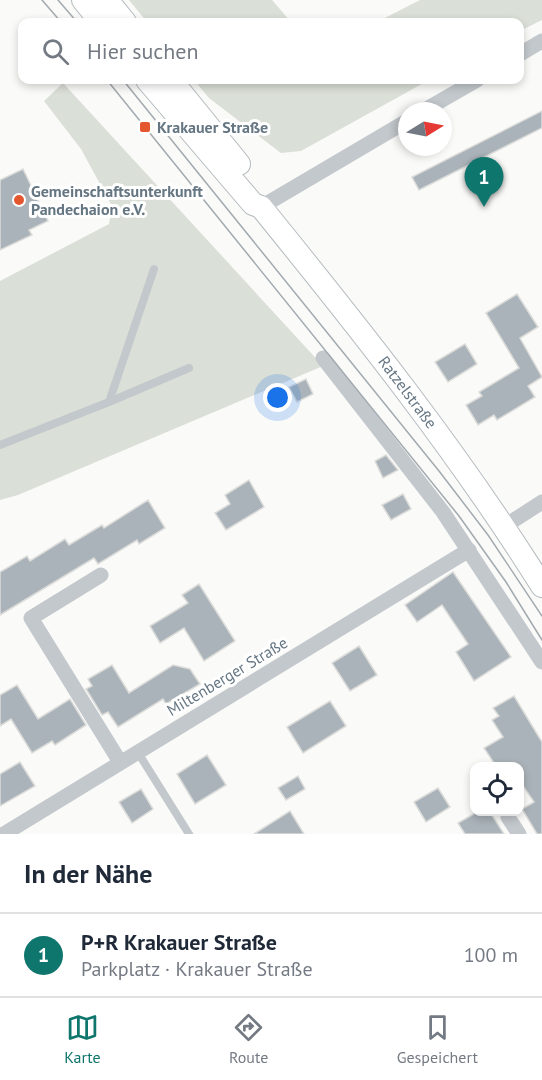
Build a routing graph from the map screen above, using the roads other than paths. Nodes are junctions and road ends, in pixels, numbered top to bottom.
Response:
1 (83, 0) edge
2 (107, 0) edge
3 (98, 18) edge
4 (122, 18) edge
5 (542, 41) edge
6 (524, 51) edge
7 (150, 84) edge
8 (174, 84) edge
9 (470, 84) edge
10 (439, 102) edge
11 (398, 126) edge
12 (261, 207) junction
13 (154, 269) dead end
14 (323, 358) dead end
15 (189, 368) dead end
16 (109, 402) junction
17 (0, 445) edge
18 (542, 502) edge
19 (505, 526) junction
20 (469, 550) junction
21 (101, 575) dead end
22 (542, 586) edge
23 (542, 662) edge
24 (137, 751) junction
25 (120, 762) junction
26 (508, 817) dead end
27 (4, 834) edge
28 (189, 834) edge
29 (519, 834) edge

1 - 3 main road
2 - 4 main road
5 - 6 street
7 - 12 main road, Ratzelstraße
8 - 12 main road, Ratzelstraße
9 - 10 street
11 - 12 street
12 - 19 main road, Ratzelstraße
13 - 16 lane
14 - 20 street
15 - 16 lane
16 - 17 lane
18 - 19 street
19 - 22 main road, Ratzelstraße
20 - 23 street
20 - 24 street, Miltenberger Straße
21 - 25 street
24 - 25 street, Miltenberger Straße
24 - 28 lane
25 - 27 street, Miltenberger Straße
26 - 29 street

